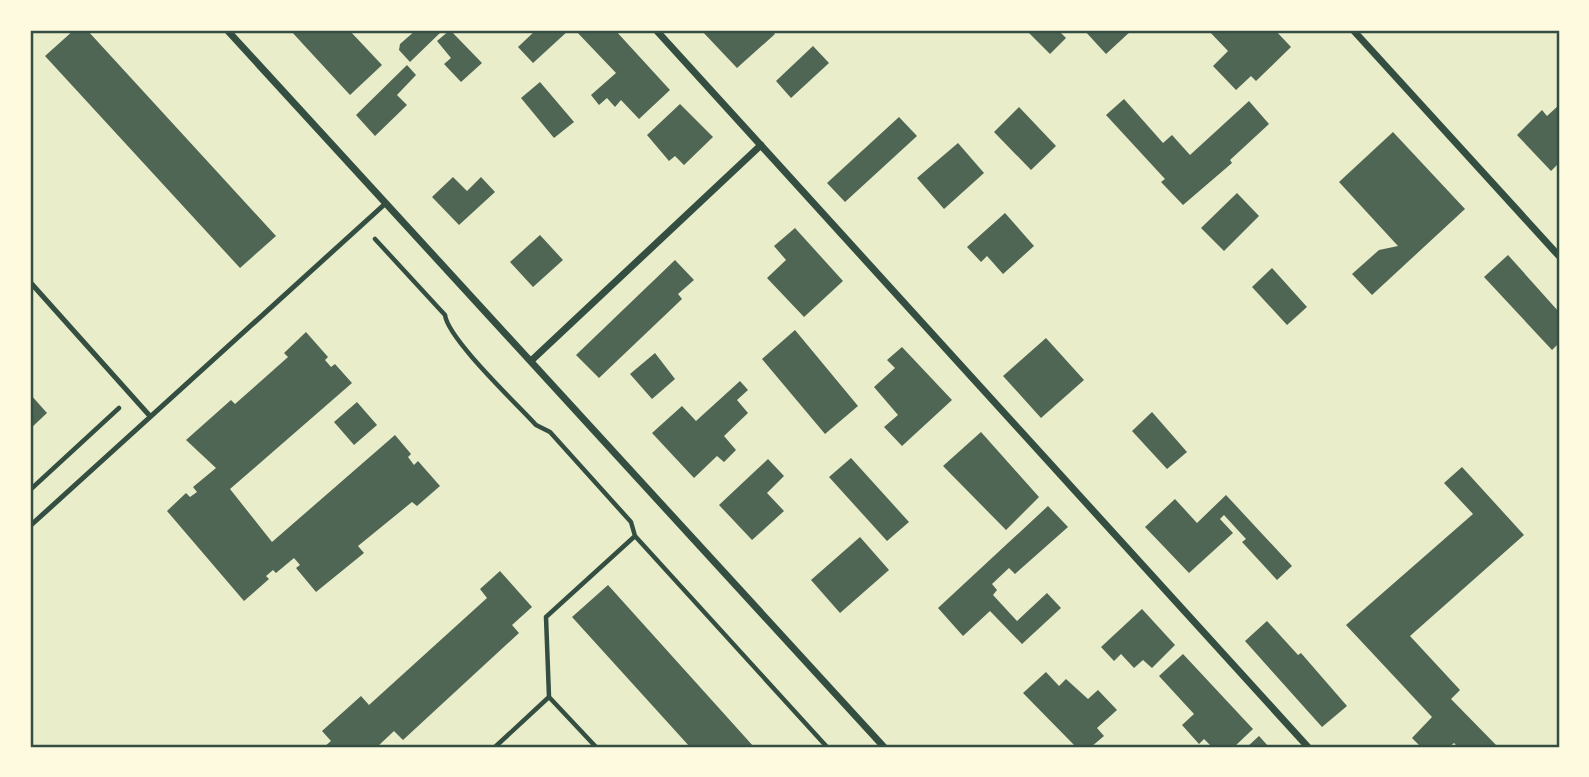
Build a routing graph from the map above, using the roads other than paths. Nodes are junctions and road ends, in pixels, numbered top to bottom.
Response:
1 (227, 30) edge
2 (656, 30) edge
3 (1353, 30) edge
4 (761, 145) junction
5 (386, 203) junction
6 (1559, 256) edge
7 (30, 282) edge
8 (532, 360) junction
9 (149, 415) junction
10 (30, 526) edge
11 (884, 747) edge
12 (1308, 747) edge

1 - 5 street
2 - 4 street
3 - 6 street
4 - 8 street
4 - 12 street
5 - 8 street
5 - 9 lane
7 - 9 lane
8 - 11 street
9 - 10 lane

